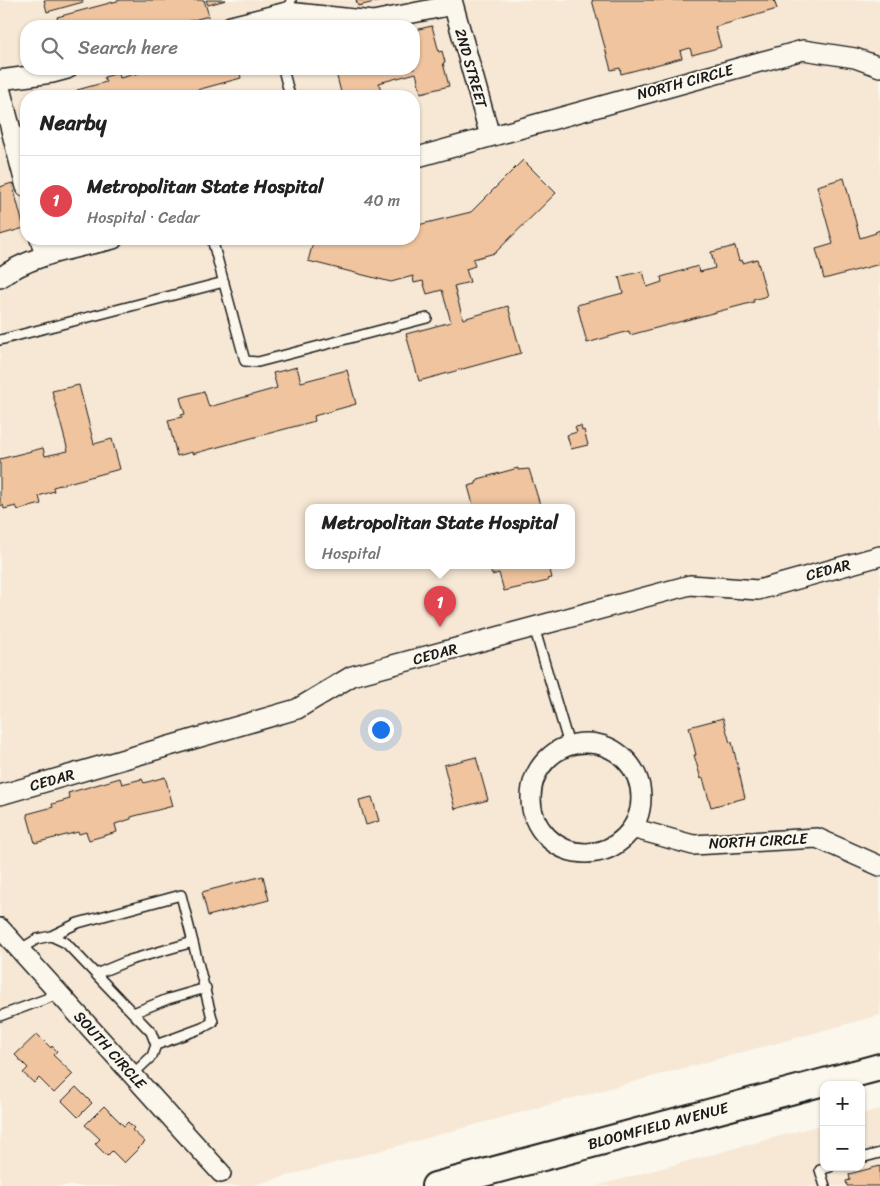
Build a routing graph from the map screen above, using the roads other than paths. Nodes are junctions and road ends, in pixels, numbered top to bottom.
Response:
1 (453, 2) edge
2 (287, 13) edge
3 (257, 20) edge
4 (361, 20) edge
5 (376, 20) edge
6 (880, 67) edge
7 (32, 75) edge
8 (285, 75) edge
9 (0, 80) edge
10 (0, 88) edge
11 (288, 90) edge
12 (490, 136) junction
13 (420, 156) edge
14 (20, 164) edge
15 (66, 245) edge
16 (214, 245) edge
17 (42, 248) edge
18 (0, 278) edge
19 (224, 282) junction
20 (427, 318) dead end
21 (0, 340) edge
22 (880, 556) edge
23 (534, 627) junction
24 (569, 745) junction
25 (0, 795) edge
26 (632, 828) junction
27 (880, 866) edge
28 (0, 928) edge
29 (51, 936) junction
30 (193, 942) junction
31 (19, 950) junction
32 (96, 974) junction
33 (206, 988) junction
34 (60, 994) junction
35 (133, 1013) junction
36 (0, 1016) edge
37 (156, 1044) junction
38 (880, 1066) edge
39 (132, 1075) junction
40 (880, 1153) edge
41 (865, 1157) edge
42 (820, 1171) edge
43 (221, 1172) dead end
44 (435, 1186) edge
45 (825, 1186) edge

1 - 5 street
1 - 12 street, 2ND STREET
2 - 3 street
2 - 4 street
6 - 12 street, NORTH CIRCLE
7 - 9 street
8 - 11 lane
10 - 14 street
12 - 13 street, NORTH CIRCLE
15 - 17 street
16 - 19 lane
17 - 18 street
19 - 20 lane
19 - 21 lane
22 - 23 street, CEDAR
23 - 24 lane
23 - 25 street, CEDAR
24 - 26 street
24 - 26 street
26 - 27 street, NORTH CIRCLE
28 - 31 street, SOUTH CIRCLE
29 - 30 lane
29 - 31 lane
29 - 32 lane
30 - 32 lane
30 - 33 lane
31 - 34 street, SOUTH CIRCLE
32 - 35 lane
33 - 35 lane
33 - 37 lane
34 - 36 lane
34 - 39 street, SOUTH CIRCLE
35 - 37 lane
37 - 39 lane
38 - 44 main road, BLOOMFIELD AVENUE
39 - 43 street, SOUTH CIRCLE
40 - 41 lane
42 - 45 lane

